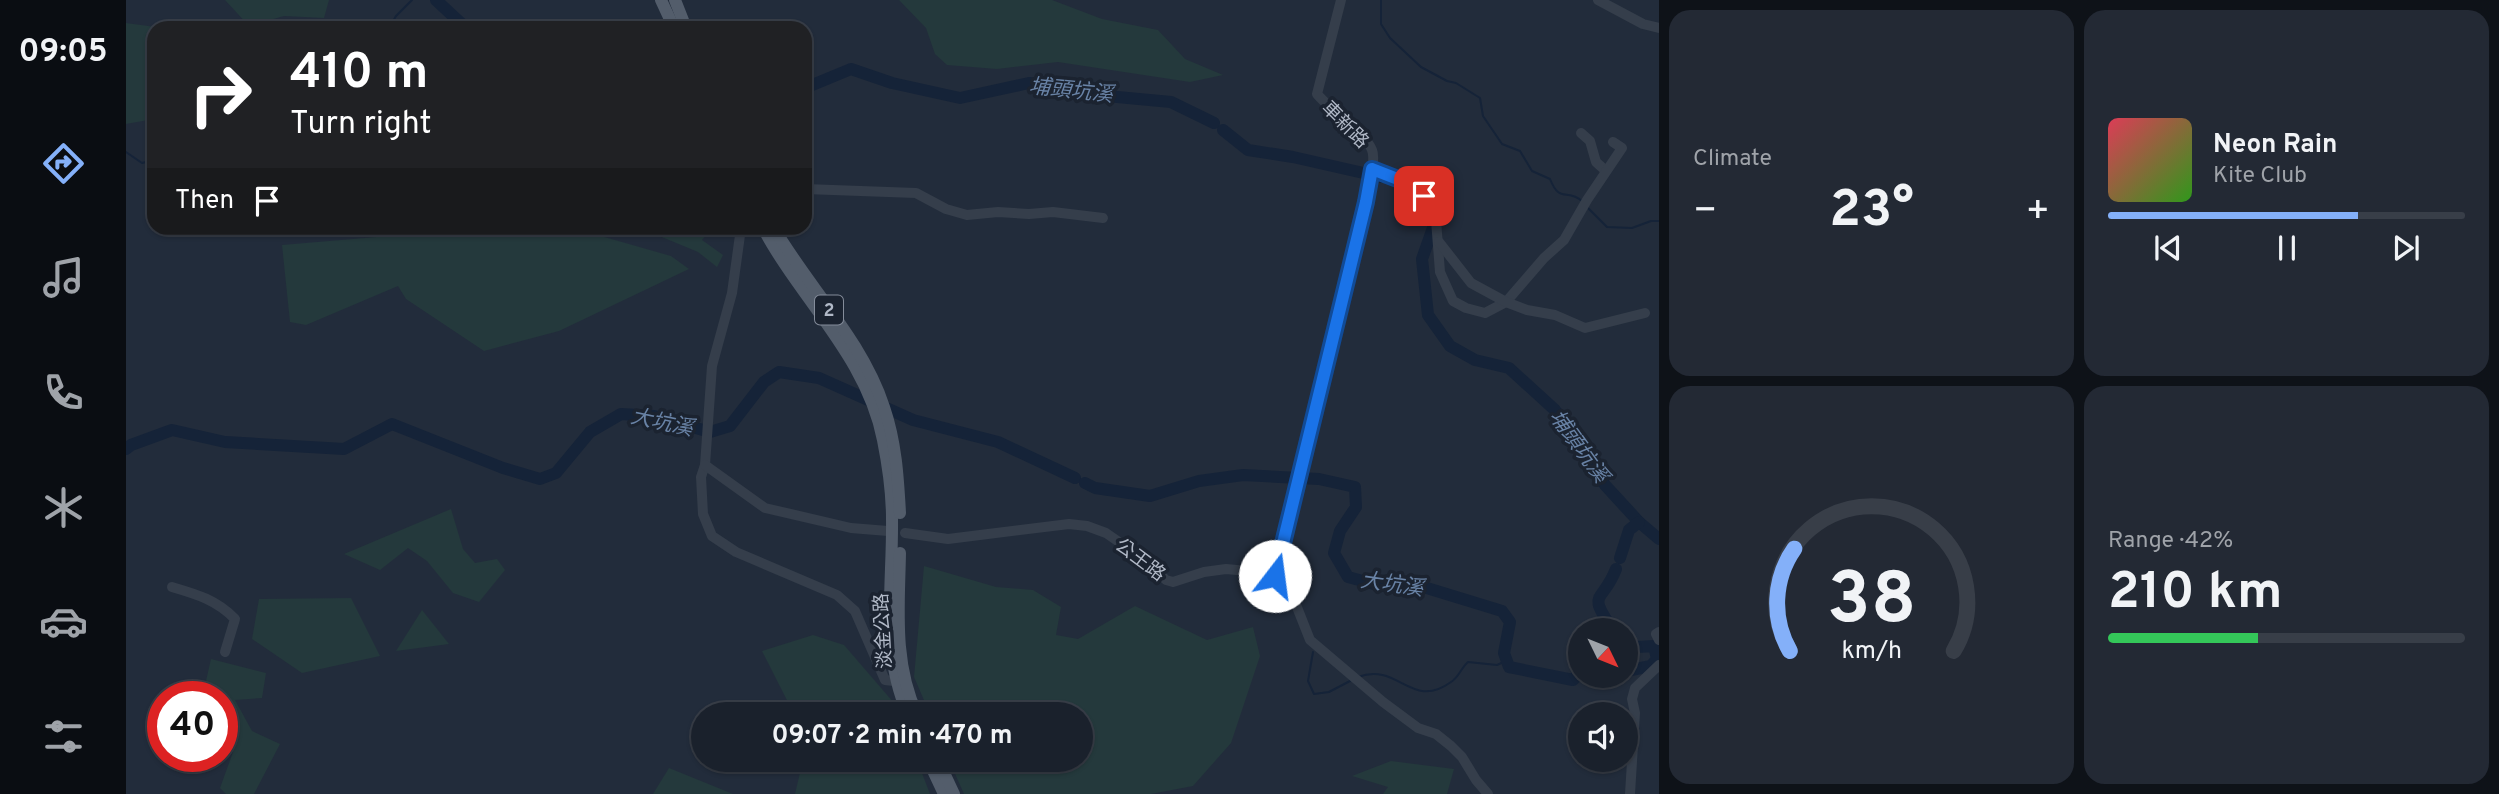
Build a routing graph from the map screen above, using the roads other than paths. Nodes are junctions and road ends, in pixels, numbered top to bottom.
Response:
1 (661, 0) edge
2 (675, 0) edge
3 (1341, 0) edge
4 (1598, 0) edge
5 (671, 21) edge
6 (683, 21) edge
7 (1659, 28) edge
8 (1581, 134) dead end
9 (1613, 142) dead end
10 (1372, 171) junction
11 (1606, 171) junction
12 (812, 189) edge
13 (1104, 218) dead end
14 (740, 235) edge
15 (767, 235) edge
16 (778, 235) edge
17 (1439, 242) junction
18 (1506, 302) junction
19 (1645, 313) dead end
20 (874, 393) junction
21 (705, 465) junction
22 (896, 531) junction
23 (1275, 576) junction
24 (172, 587) dead end
25 (1659, 632) edge
26 (1659, 640) edge
27 (225, 652) dead end
28 (1659, 666) edge
29 (900, 681) junction
30 (905, 702) edge
31 (911, 702) edge
32 (934, 772) edge
33 (944, 772) edge
34 (944, 794) edge
35 (954, 794) edge
36 (1488, 794) edge
37 (1630, 794) edge

1 - 5 main road
2 - 6 main road
3 - 10 street, 車新路
4 - 7 street
8 - 11 street
9 - 11 street
10 - 17 street
10 - 23 street, 車新路
11 - 18 street
12 - 13 street
14 - 21 street
15 - 20 main road, 2
16 - 20 main road, 2
17 - 18 street
17 - 18 street
18 - 19 street
20 - 22 main road, 淡金公路 / 2
21 - 22 street, 公王路
21 - 29 street
22 - 23 street, 公王路
22 - 29 main road, 淡金公路 / 2
23 - 36 street
24 - 27 street
25 - 26 street
28 - 37 street
29 - 30 main road, 淡金公路 / 2
29 - 31 main road, 淡金公路 / 2
32 - 34 main road
33 - 35 main road

